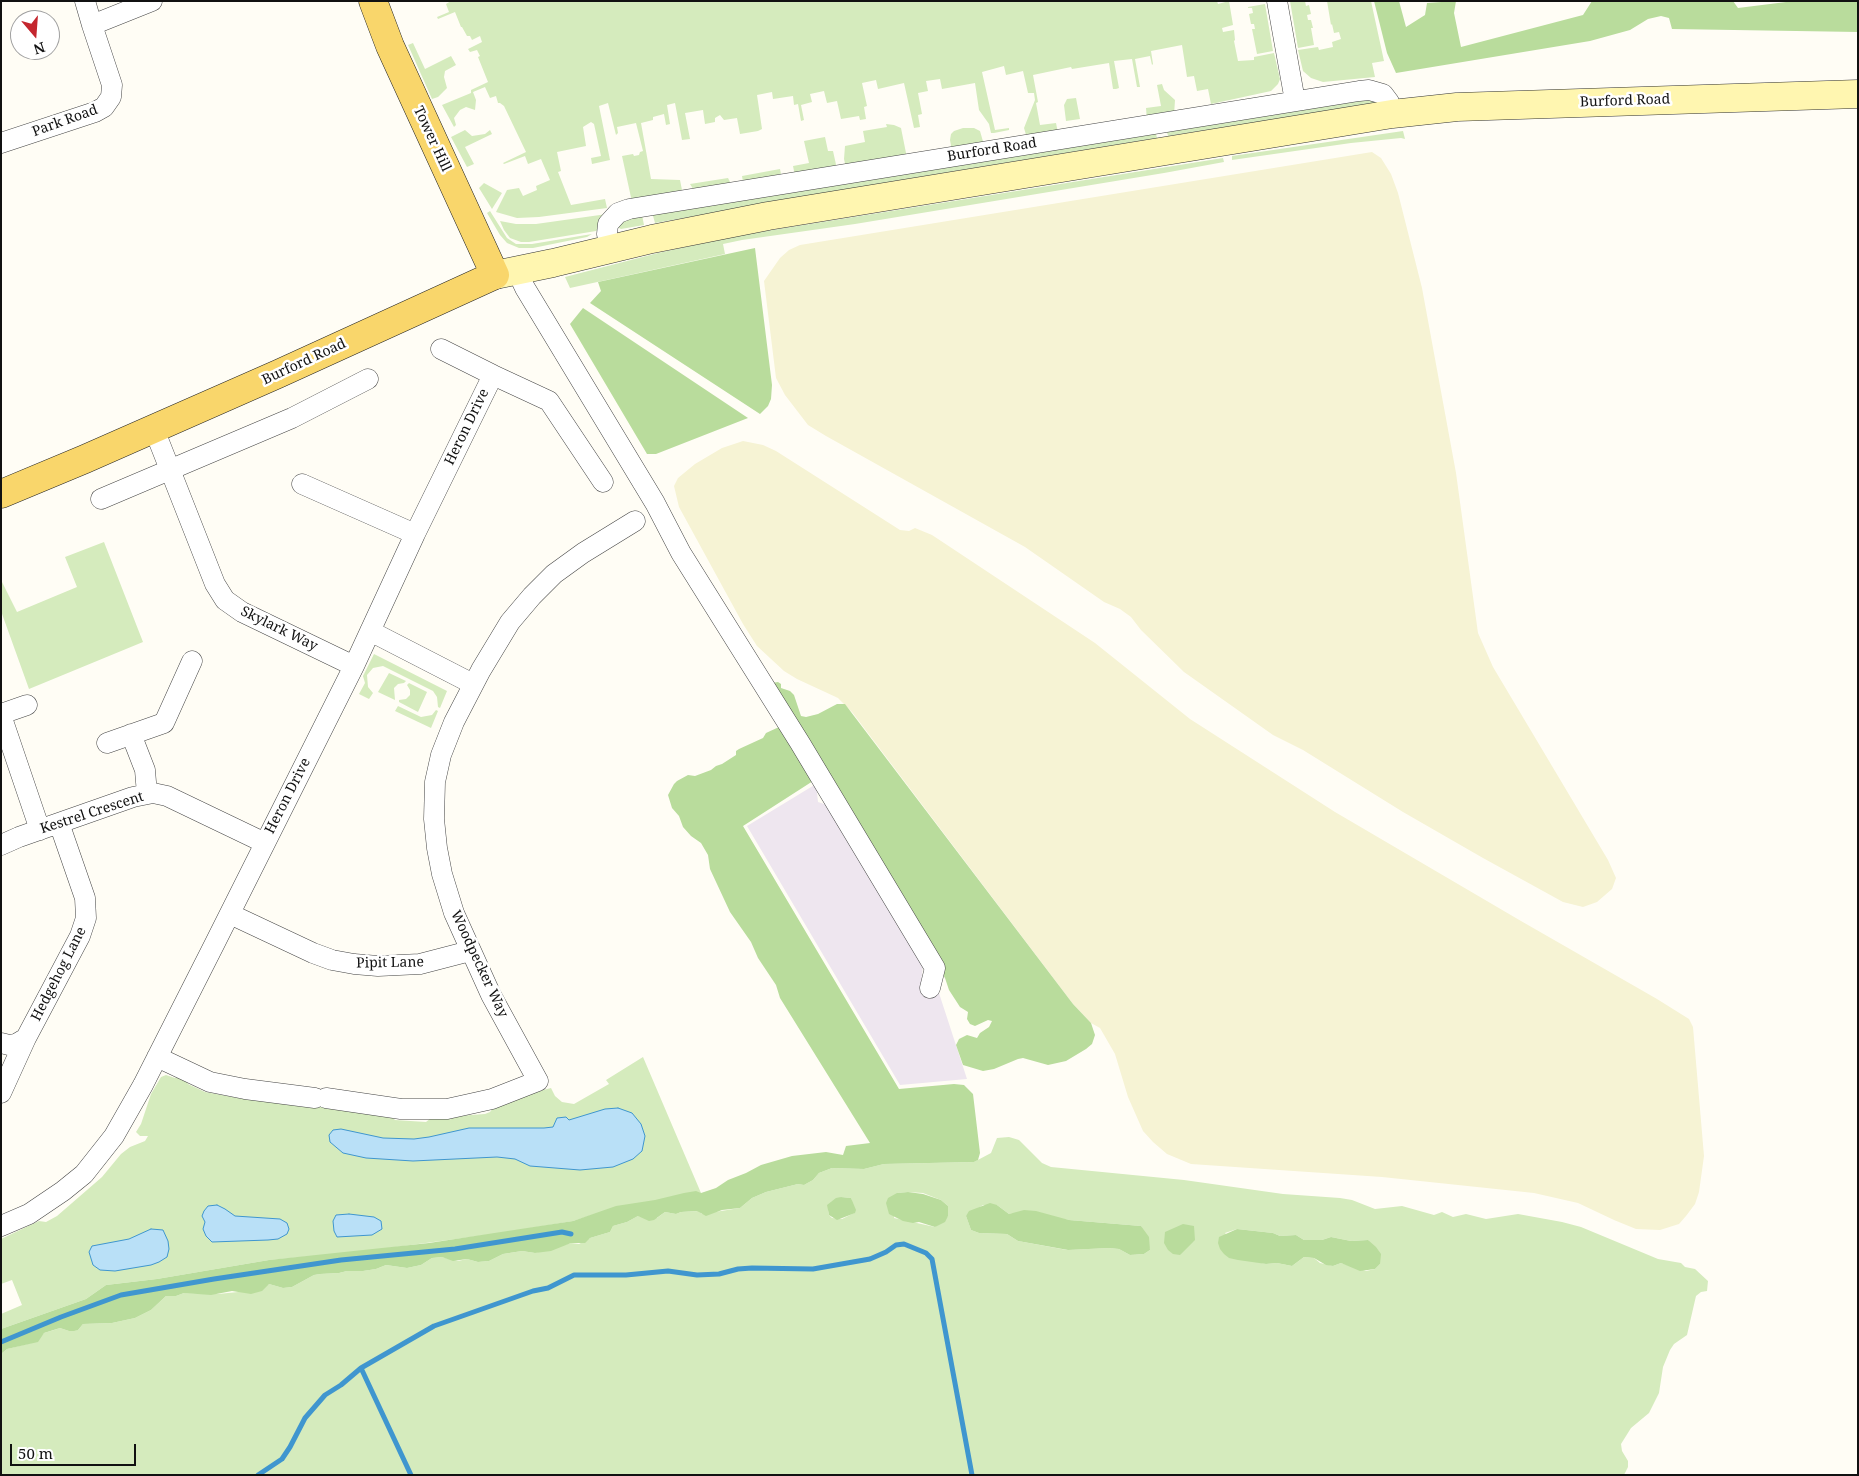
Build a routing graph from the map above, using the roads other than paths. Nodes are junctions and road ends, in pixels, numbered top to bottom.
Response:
1 (84, 1) edge
2 (152, 1) edge
3 (373, 1) edge
4 (1277, 1) edge
5 (92, 26) junction
6 (1858, 94) edge
7 (1295, 101) junction
8 (1392, 114) junction
9 (1, 143) edge
10 (611, 249) junction
11 (506, 273) junction
12 (441, 349) dead end
13 (493, 374) junction
14 (368, 378) dead end
15 (154, 429) junction
16 (170, 470) junction
17 (603, 482) dead end
18 (302, 484) dead end
19 (1, 494) edge
20 (102, 499) dead end
21 (635, 521) dead end
22 (415, 534) junction
23 (370, 630) junction
24 (192, 661) dead end
25 (354, 666) junction
26 (474, 684) junction
27 (27, 704) dead end
28 (1, 714) edge
29 (131, 734) junction
30 (107, 742) dead end
31 (147, 794) junction
32 (59, 823) junction
33 (40, 830) junction
34 (265, 843) junction
35 (1, 845) edge
36 (230, 914) junction
37 (470, 951) junction
38 (930, 988) dead end
39 (26, 1038) junction
40 (1, 1043) edge
41 (157, 1057) junction
42 (1, 1093) edge
43 (1, 1226) edge

1 - 5 street, Park Road
2 - 5 street
3 - 11 main road, Tower Hill
4 - 7 street
5 - 9 street, Park Road
6 - 8 main road, Burford Road
7 - 8 street, Burford Road
7 - 10 street, Burford Road
8 - 10 main road, Burford Road
10 - 11 main road, Burford Road
11 - 15 main road, Burford Road
11 - 38 street
12 - 13 street, Heron Drive
13 - 17 street, Heron Drive
13 - 22 street, Heron Drive
14 - 16 street
15 - 16 street, Skylark Way
15 - 19 main road, Burford Road
16 - 20 street
16 - 25 street, Skylark Way
18 - 22 street
21 - 26 street, Woodpecker Way
22 - 23 street, Heron Drive
23 - 25 street, Heron Drive
23 - 26 street
24 - 29 street
25 - 34 street, Heron Drive
26 - 37 street, Woodpecker Way
27 - 28 street
28 - 33 street
29 - 30 street
29 - 31 street
31 - 32 street, Kestrel Crescent
31 - 34 street, Kestrel Crescent
32 - 33 street, Kestrel Crescent
32 - 39 street, Hedgehog Lane
33 - 35 street, Kestrel Crescent
34 - 36 street, Heron Drive
36 - 37 street, Pipit Lane
36 - 41 street, Heron Drive
37 - 41 street, Woodpecker Way
39 - 40 street, Hedgehog Lane
39 - 42 street, Hedgehog Lane
41 - 43 street, Heron Drive

